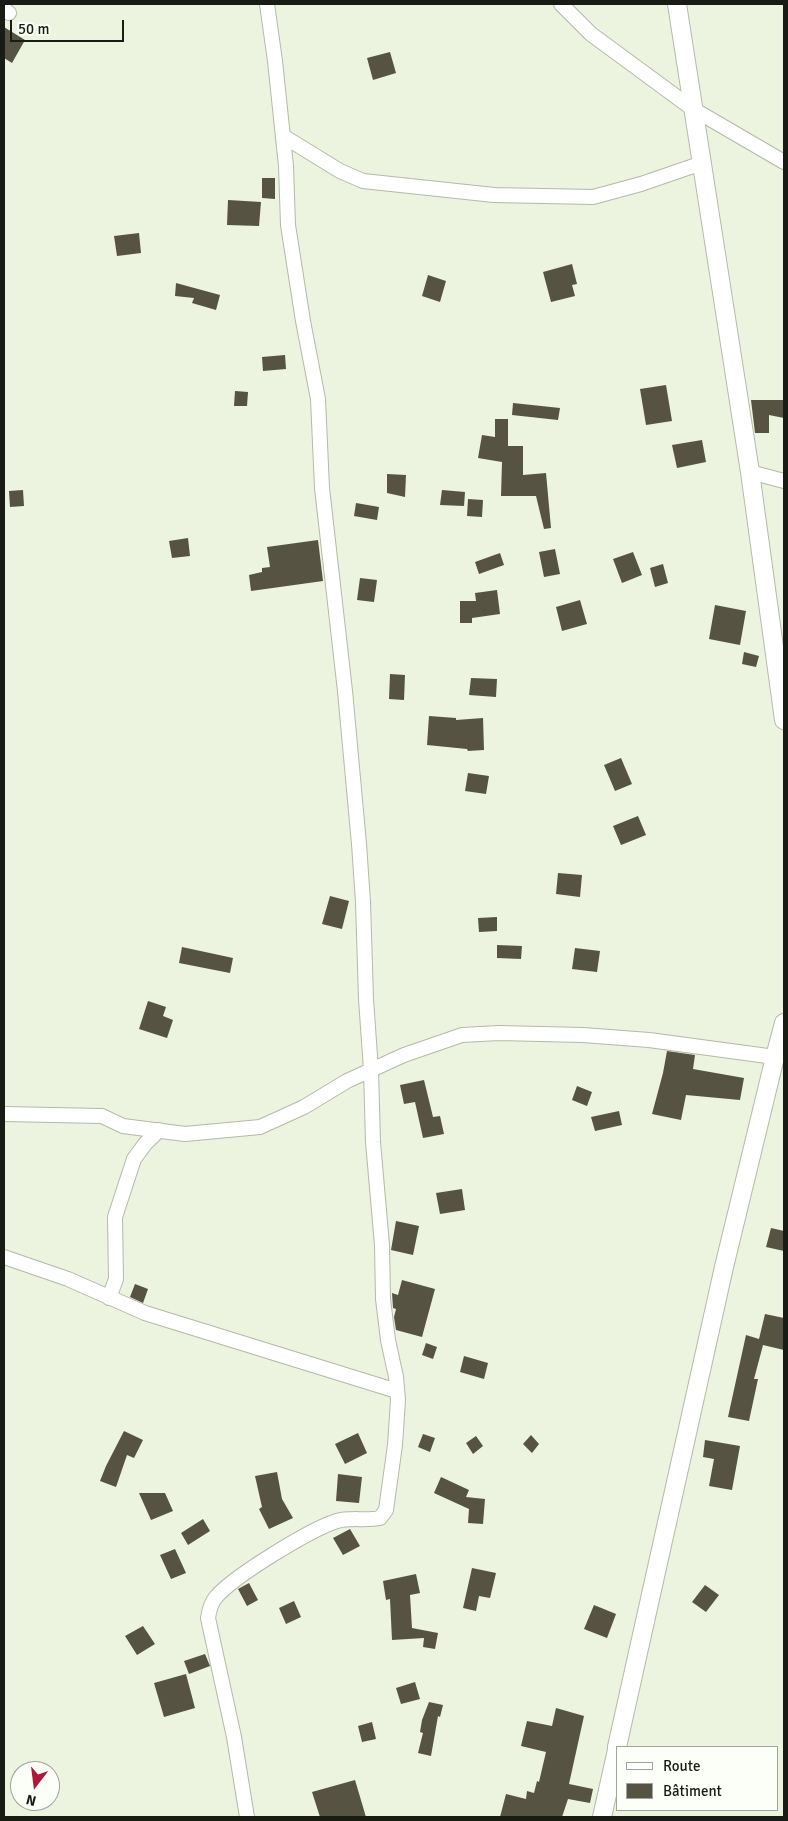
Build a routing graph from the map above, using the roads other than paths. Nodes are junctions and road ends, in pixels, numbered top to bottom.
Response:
1 (267, 4) edge
2 (561, 4) edge
3 (677, 4) edge
4 (693, 109) junction
5 (283, 136) junction
6 (784, 162) edge
7 (702, 163) junction
8 (750, 472) junction
9 (784, 482) edge
10 (784, 720) edge
11 (784, 1023) edge
12 (779, 1056) edge
13 (371, 1070) junction
14 (4, 1114) edge
15 (159, 1130) junction
16 (4, 1257) edge
17 (110, 1298) junction
18 (397, 1391) junction
19 (618, 1746) edge
20 (616, 1754) edge
21 (247, 1817) edge
22 (602, 1817) edge

1 - 5 street
2 - 4 street
3 - 4 street
4 - 6 street
4 - 7 street
5 - 7 street
5 - 13 street
7 - 8 street
8 - 9 street
8 - 10 street
11 - 12 street
12 - 13 street
12 - 19 street
13 - 15 street
13 - 18 street
14 - 15 street
15 - 17 street
16 - 17 street
17 - 18 street
18 - 21 street
20 - 22 street

